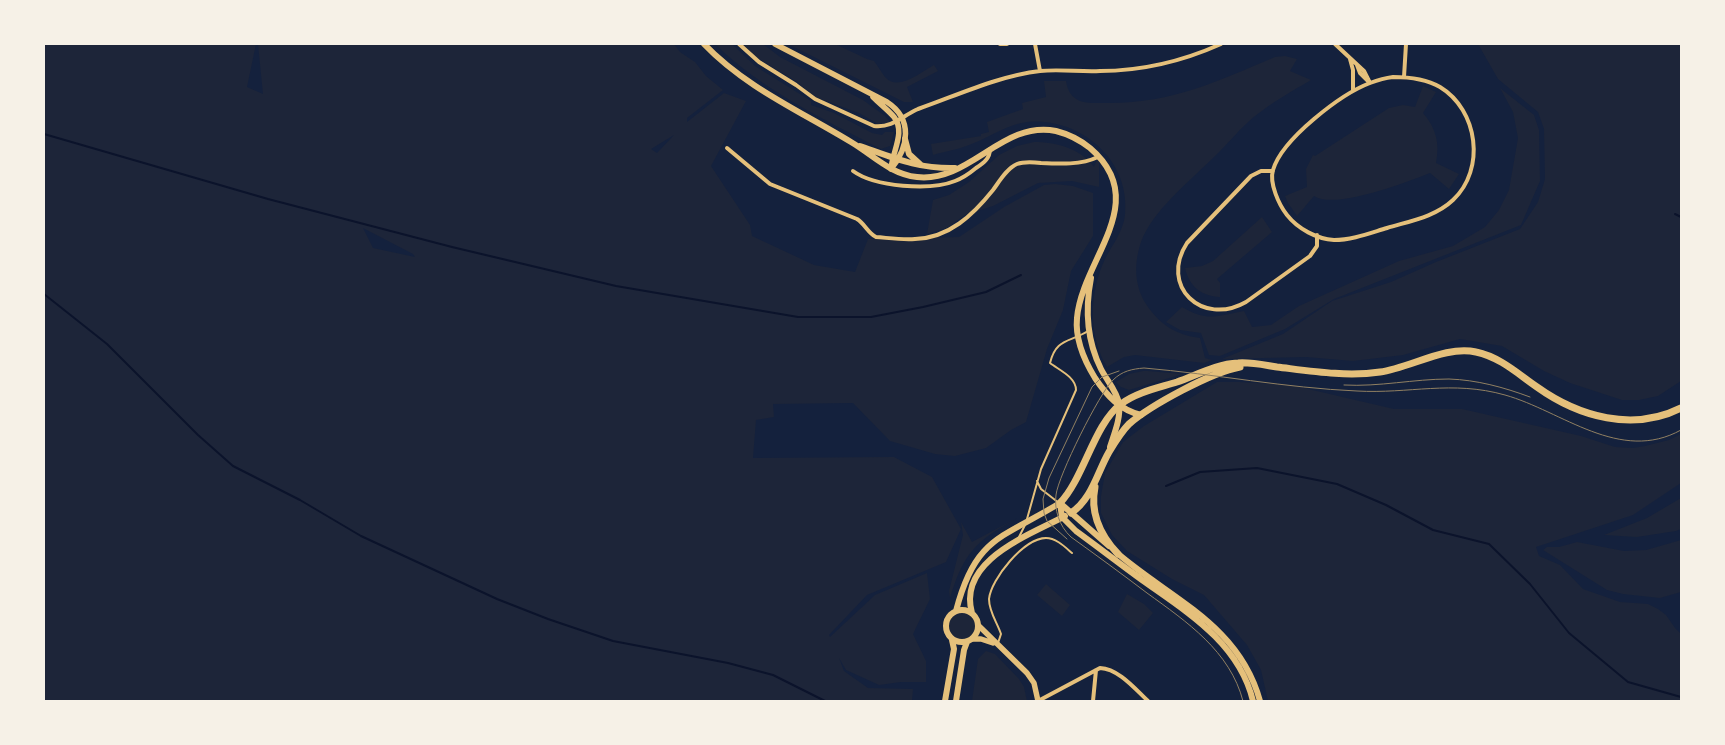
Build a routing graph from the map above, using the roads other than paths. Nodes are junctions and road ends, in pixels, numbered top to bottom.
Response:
1 (704, 44) edge
2 (739, 44) edge
3 (774, 44) edge
4 (1000, 44) edge
5 (1007, 44) edge
6 (1035, 44) edge
7 (1221, 44) edge
8 (1335, 44) edge
9 (1406, 44) edge
10 (1348, 55) junction
11 (1040, 71) junction
12 (1404, 77) junction
13 (1370, 83) junction
14 (1353, 91) junction
15 (870, 94) junction
16 (902, 117) junction
17 (897, 121) junction
18 (905, 139) junction
19 (853, 143) junction
20 (727, 148) dead end
21 (990, 149) junction
22 (1098, 156) junction
23 (895, 159) junction
24 (924, 167) junction
25 (961, 168) junction
26 (891, 169) junction
27 (853, 171) dead end
28 (1273, 171) junction
29 (1317, 235) junction
30 (1094, 266) junction
31 (1089, 330) junction
32 (1078, 337) junction
33 (1260, 364) junction
34 (1119, 405) junction
35 (1681, 408) edge
36 (1141, 415) junction
37 (1109, 452) junction
38 (1097, 477) junction
39 (1037, 482) junction
40 (1060, 503) junction
41 (1071, 513) junction
42 (1062, 517) junction
43 (1026, 522) junction
44 (1016, 541) junction
45 (1072, 553) dead end
46 (1118, 554) junction
47 (956, 611) junction
48 (972, 613) junction
49 (978, 625) junction
50 (952, 640) junction
51 (970, 641) junction
52 (997, 644) junction
53 (1096, 670) junction
54 (945, 701) edge
55 (956, 701) edge
56 (1038, 701) edge
57 (1093, 701) edge
58 (1148, 701) edge
59 (1253, 701) edge
60 (1260, 701) edge

1 - 19 main road
2 - 17 street
3 - 15 street
4 - 5 street
6 - 11 street
7 - 11 street
8 - 10 street
9 - 12 street
10 - 13 street
10 - 14 street
11 - 16 street
12 - 13 street
12 - 29 street
13 - 14 street
14 - 28 street
15 - 16 street
15 - 17 street
16 - 17 street
16 - 18 street
17 - 23 street
18 - 23 street
18 - 24 main road
19 - 23 main road
19 - 26 main road
20 - 22 street
21 - 22 main road
21 - 25 main road
21 - 27 street
22 - 30 main road
23 - 24 main road
23 - 26 street
24 - 25 main road
25 - 26 main road
28 - 29 street
28 - 29 street
30 - 31 main road
30 - 32 main road
31 - 32 lane
31 - 34 main road
32 - 34 main road
32 - 39 lane
33 - 34 main road
33 - 35 main road
33 - 36 main road
34 - 36 main road
34 - 37 main road
34 - 40 main road
36 - 37 main road
37 - 38 main road
38 - 41 main road
38 - 46 main road
39 - 40 lane
39 - 43 lane
40 - 41 main road
40 - 42 main road
40 - 43 main road
41 - 42 main road
41 - 46 main road
42 - 44 main road
42 - 59 main road
43 - 44 lane
43 - 47 main road
44 - 48 main road
45 - 52 lane
46 - 60 main road
47 - 48 main road
47 - 50 main road
48 - 49 main road
49 - 51 main road
49 - 52 street
50 - 51 main road
50 - 54 main road
51 - 52 street
51 - 55 main road
52 - 56 street
53 - 56 street
53 - 57 street
53 - 58 street

